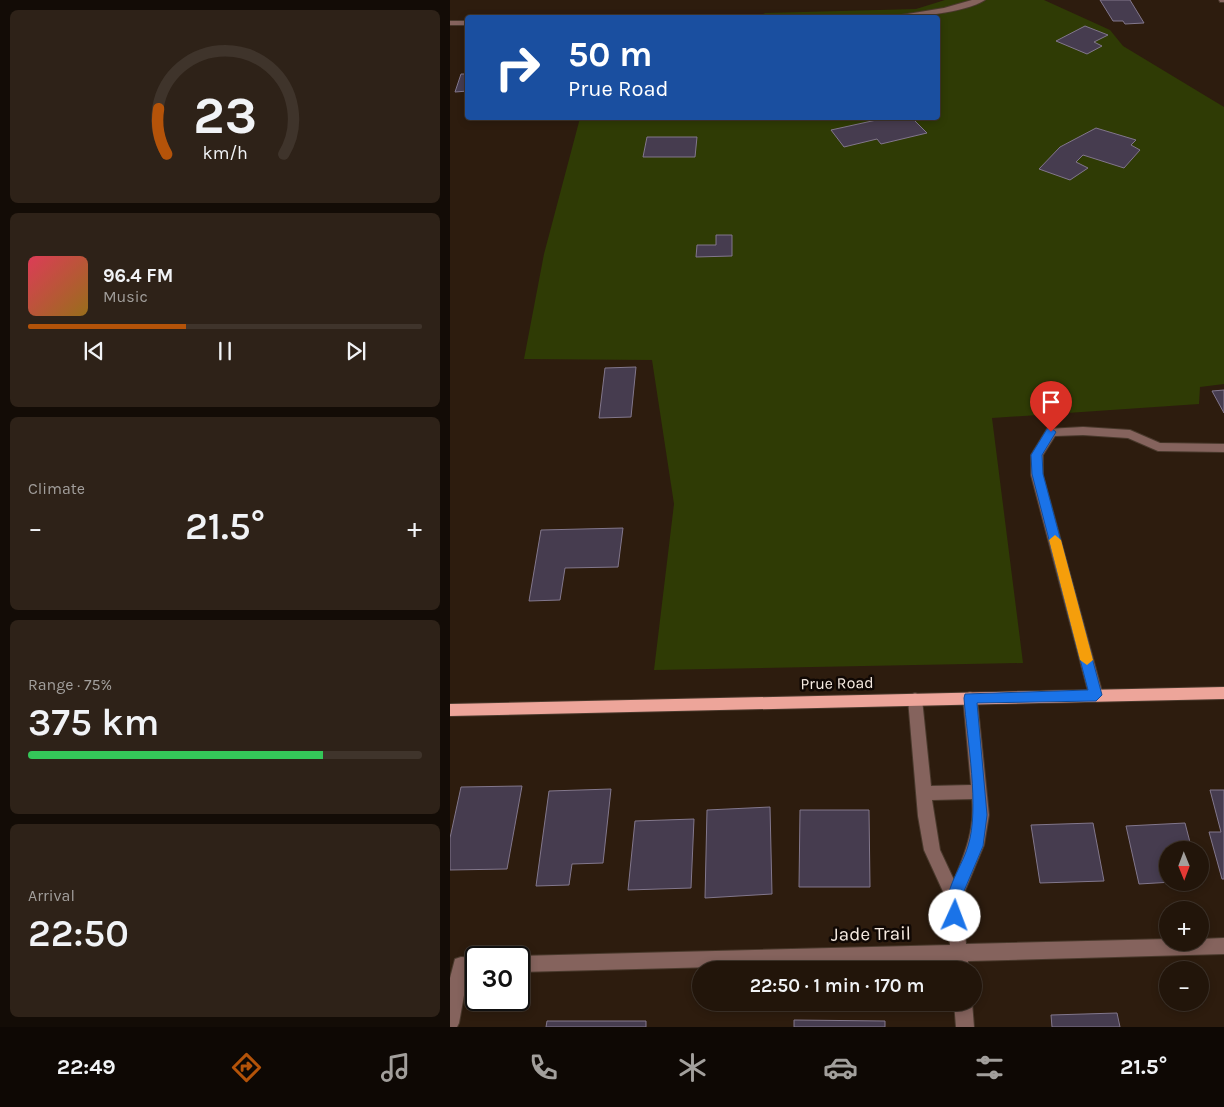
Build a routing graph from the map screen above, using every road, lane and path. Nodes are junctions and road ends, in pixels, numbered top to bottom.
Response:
1 (981, 0) edge
2 (909, 15) edge
3 (450, 23) edge
4 (465, 23) edge
5 (1224, 448) edge
6 (1224, 693) edge
7 (1096, 695) junction
8 (970, 698) junction
9 (915, 699) junction
10 (450, 710) edge
11 (979, 792) junction
12 (924, 793) junction
13 (954, 898) junction
14 (1224, 946) edge
15 (959, 953) junction
16 (959, 961) edge
17 (530, 964) edge
18 (465, 977) edge
19 (964, 1011) edge
20 (450, 1023) edge
21 (965, 1027) edge

1 - 2 street
3 - 4 street
5 - 7 street
6 - 7 main road, Prue Road
7 - 8 main road, Prue Road
8 - 9 main road, Prue Road
8 - 11 street
9 - 10 main road, Prue Road
9 - 12 street
11 - 12 street
11 - 13 street
12 - 13 street
13 - 15 street
14 - 15 street, Jade Trail
15 - 16 street
15 - 17 street, Jade Trail
18 - 20 street
19 - 21 street

